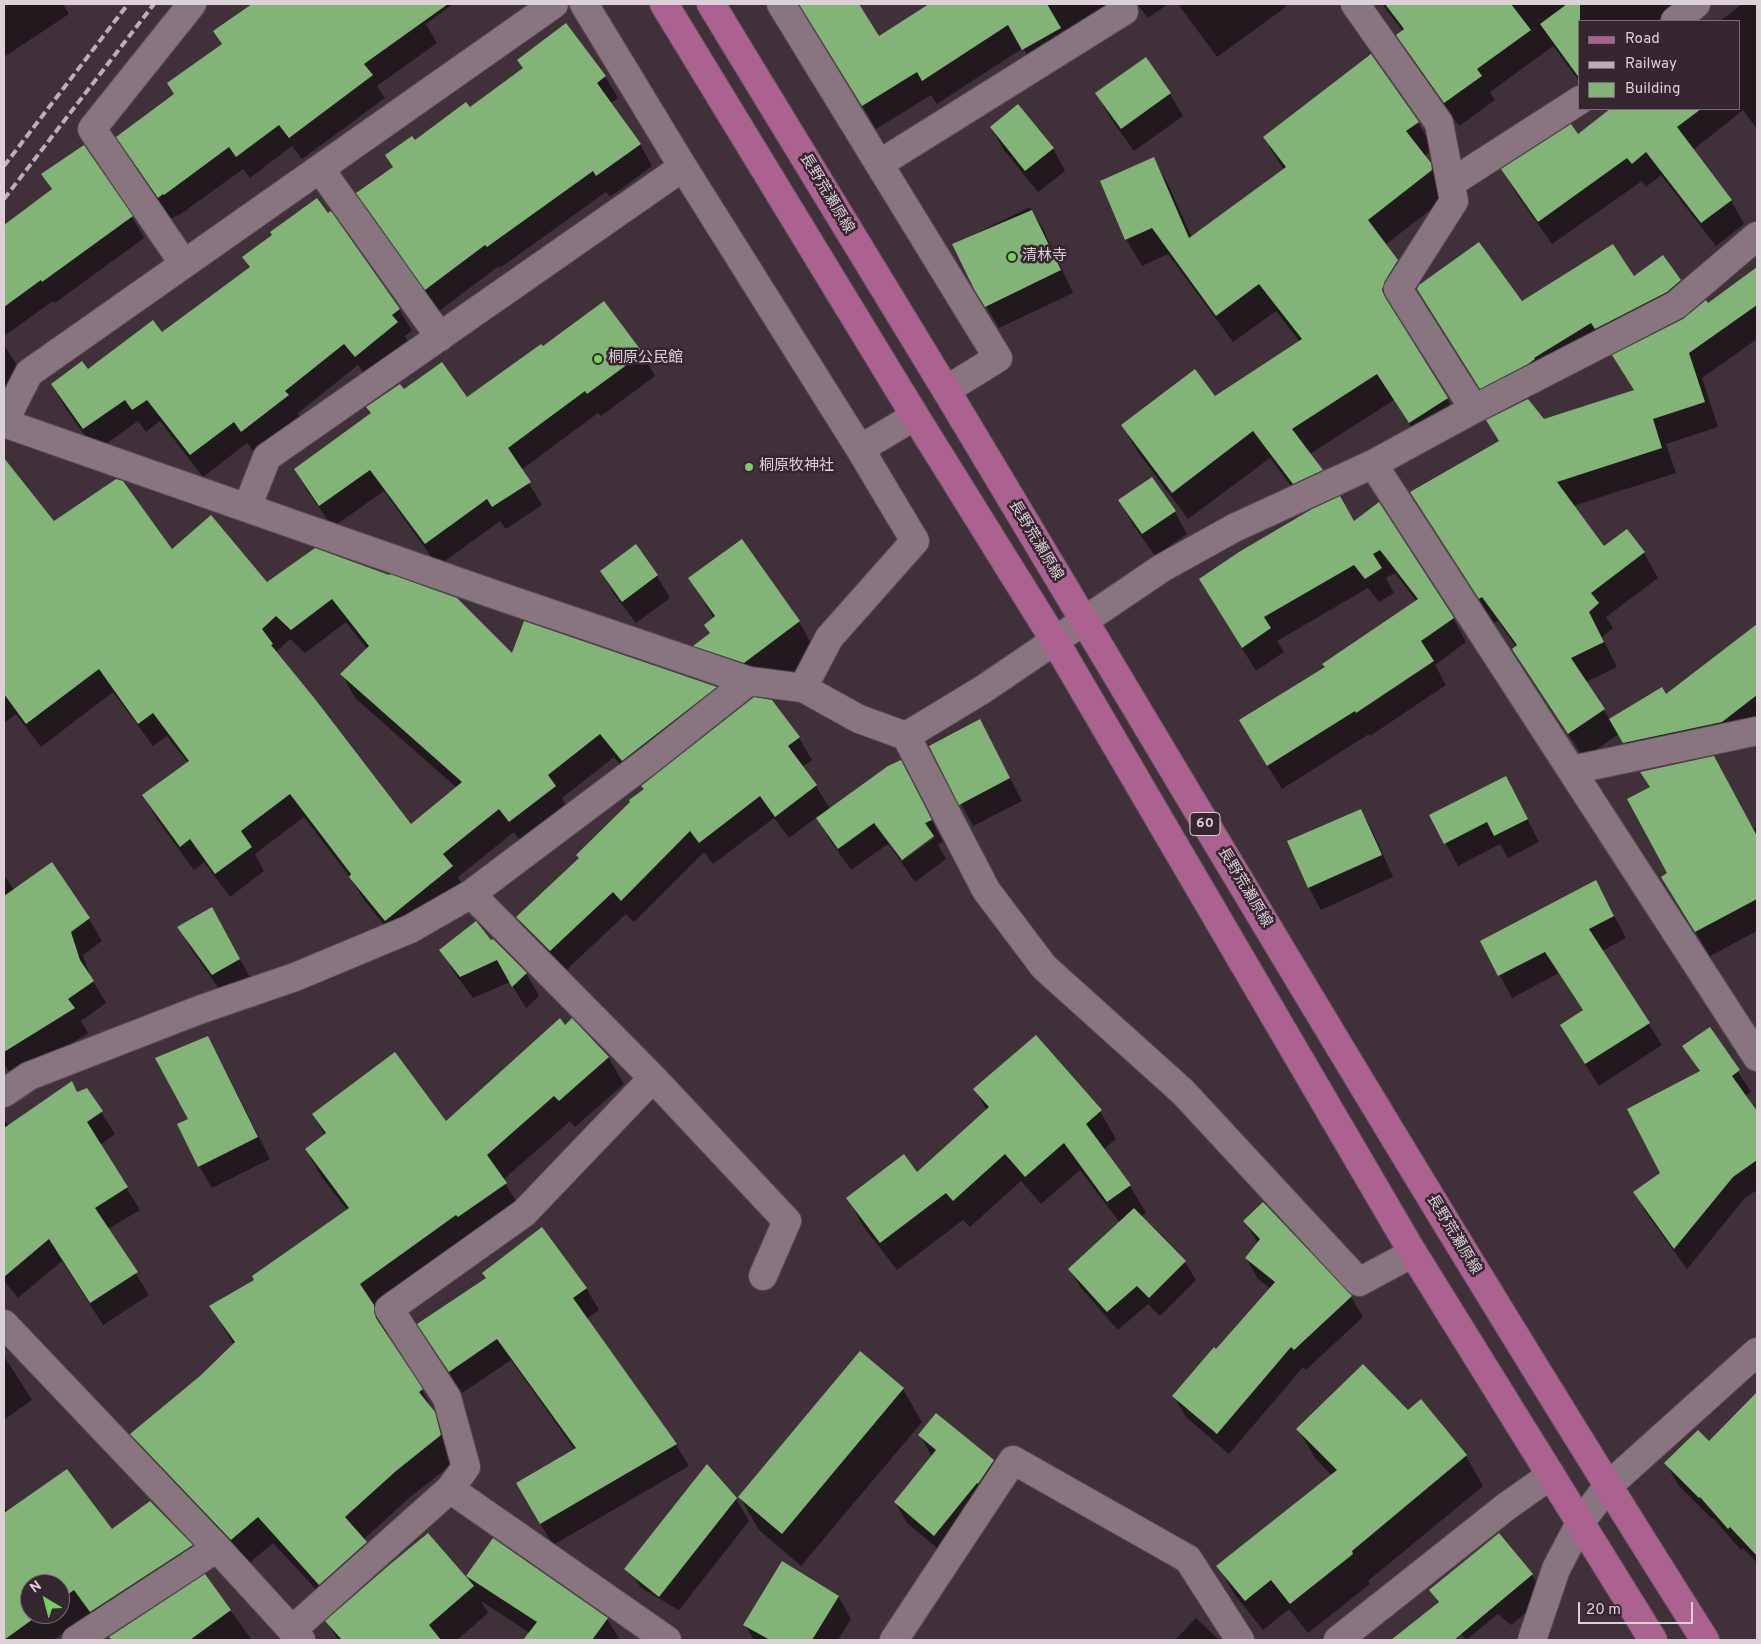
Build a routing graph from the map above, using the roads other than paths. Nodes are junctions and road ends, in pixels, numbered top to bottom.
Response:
1 (192, 4) edge
2 (554, 4) edge
3 (584, 4) edge
4 (664, 4) edge
5 (711, 4) edge
6 (781, 4) edge
7 (1120, 4) edge
8 (1355, 4) edge
9 (1696, 4) edge
10 (1676, 20) edge
11 (1578, 101) edge
12 (879, 164) junction
13 (683, 167) junction
14 (320, 168) junction
15 (1451, 183) junction
16 (1757, 236) edge
17 (184, 264) junction
18 (440, 337) junction
19 (946, 390) junction
20 (1474, 409) junction
21 (915, 416) junction
22 (4, 423) edge
23 (860, 449) junction
24 (1373, 464) junction
25 (247, 508) junction
26 (1083, 622) junction
27 (1055, 641) junction
28 (748, 681) junction
29 (803, 688) junction
30 (1757, 731) edge
31 (906, 736) junction
32 (1572, 770) junction
33 (471, 894) junction
34 (1757, 1057) edge
35 (653, 1078) junction
36 (4, 1092) edge
37 (1413, 1253) junction
38 (763, 1276) dead end
39 (4, 1324) edge
40 (1757, 1352) edge
41 (1551, 1476) junction
42 (1608, 1486) junction
43 (450, 1489) junction
44 (1580, 1523) junction
45 (217, 1548) junction
46 (297, 1635) edge
47 (76, 1640) edge
48 (667, 1640) edge
49 (894, 1640) edge
50 (1240, 1640) edge
51 (1338, 1640) edge
52 (1532, 1640) edge
53 (1653, 1640) edge
54 (1705, 1640) edge

1 - 17 street
2 - 14 street
3 - 13 street
4 - 21 main road, 60
5 - 19 main road, 長野荒瀬原線 / 60
6 - 12 street
7 - 12 street
8 - 15 street
9 - 10 street
11 - 15 street
12 - 19 street
13 - 18 street
13 - 23 street
14 - 17 street
14 - 18 street
15 - 20 street
16 - 20 street
17 - 22 street
18 - 25 street
19 - 26 main road, 長野荒瀬原線 / 60
20 - 24 street
21 - 23 street
21 - 27 main road, 60
22 - 25 street
23 - 29 street
24 - 26 street
24 - 32 street
25 - 28 street
26 - 27 street
26 - 42 main road, 長野荒瀬原線 / 60
27 - 31 street
27 - 37 main road, 60
28 - 29 street
28 - 33 street
29 - 31 street
30 - 32 street
31 - 37 street
32 - 34 street
33 - 35 street
33 - 36 street
35 - 38 street
35 - 43 street
37 - 41 main road, 60
39 - 45 street
40 - 42 street
41 - 44 main road, 60
41 - 51 street
42 - 44 street
42 - 54 main road, 長野荒瀬原線 / 60
43 - 46 street
43 - 48 street
44 - 52 street
44 - 53 main road, 60
45 - 46 street
45 - 47 street
49 - 50 street

